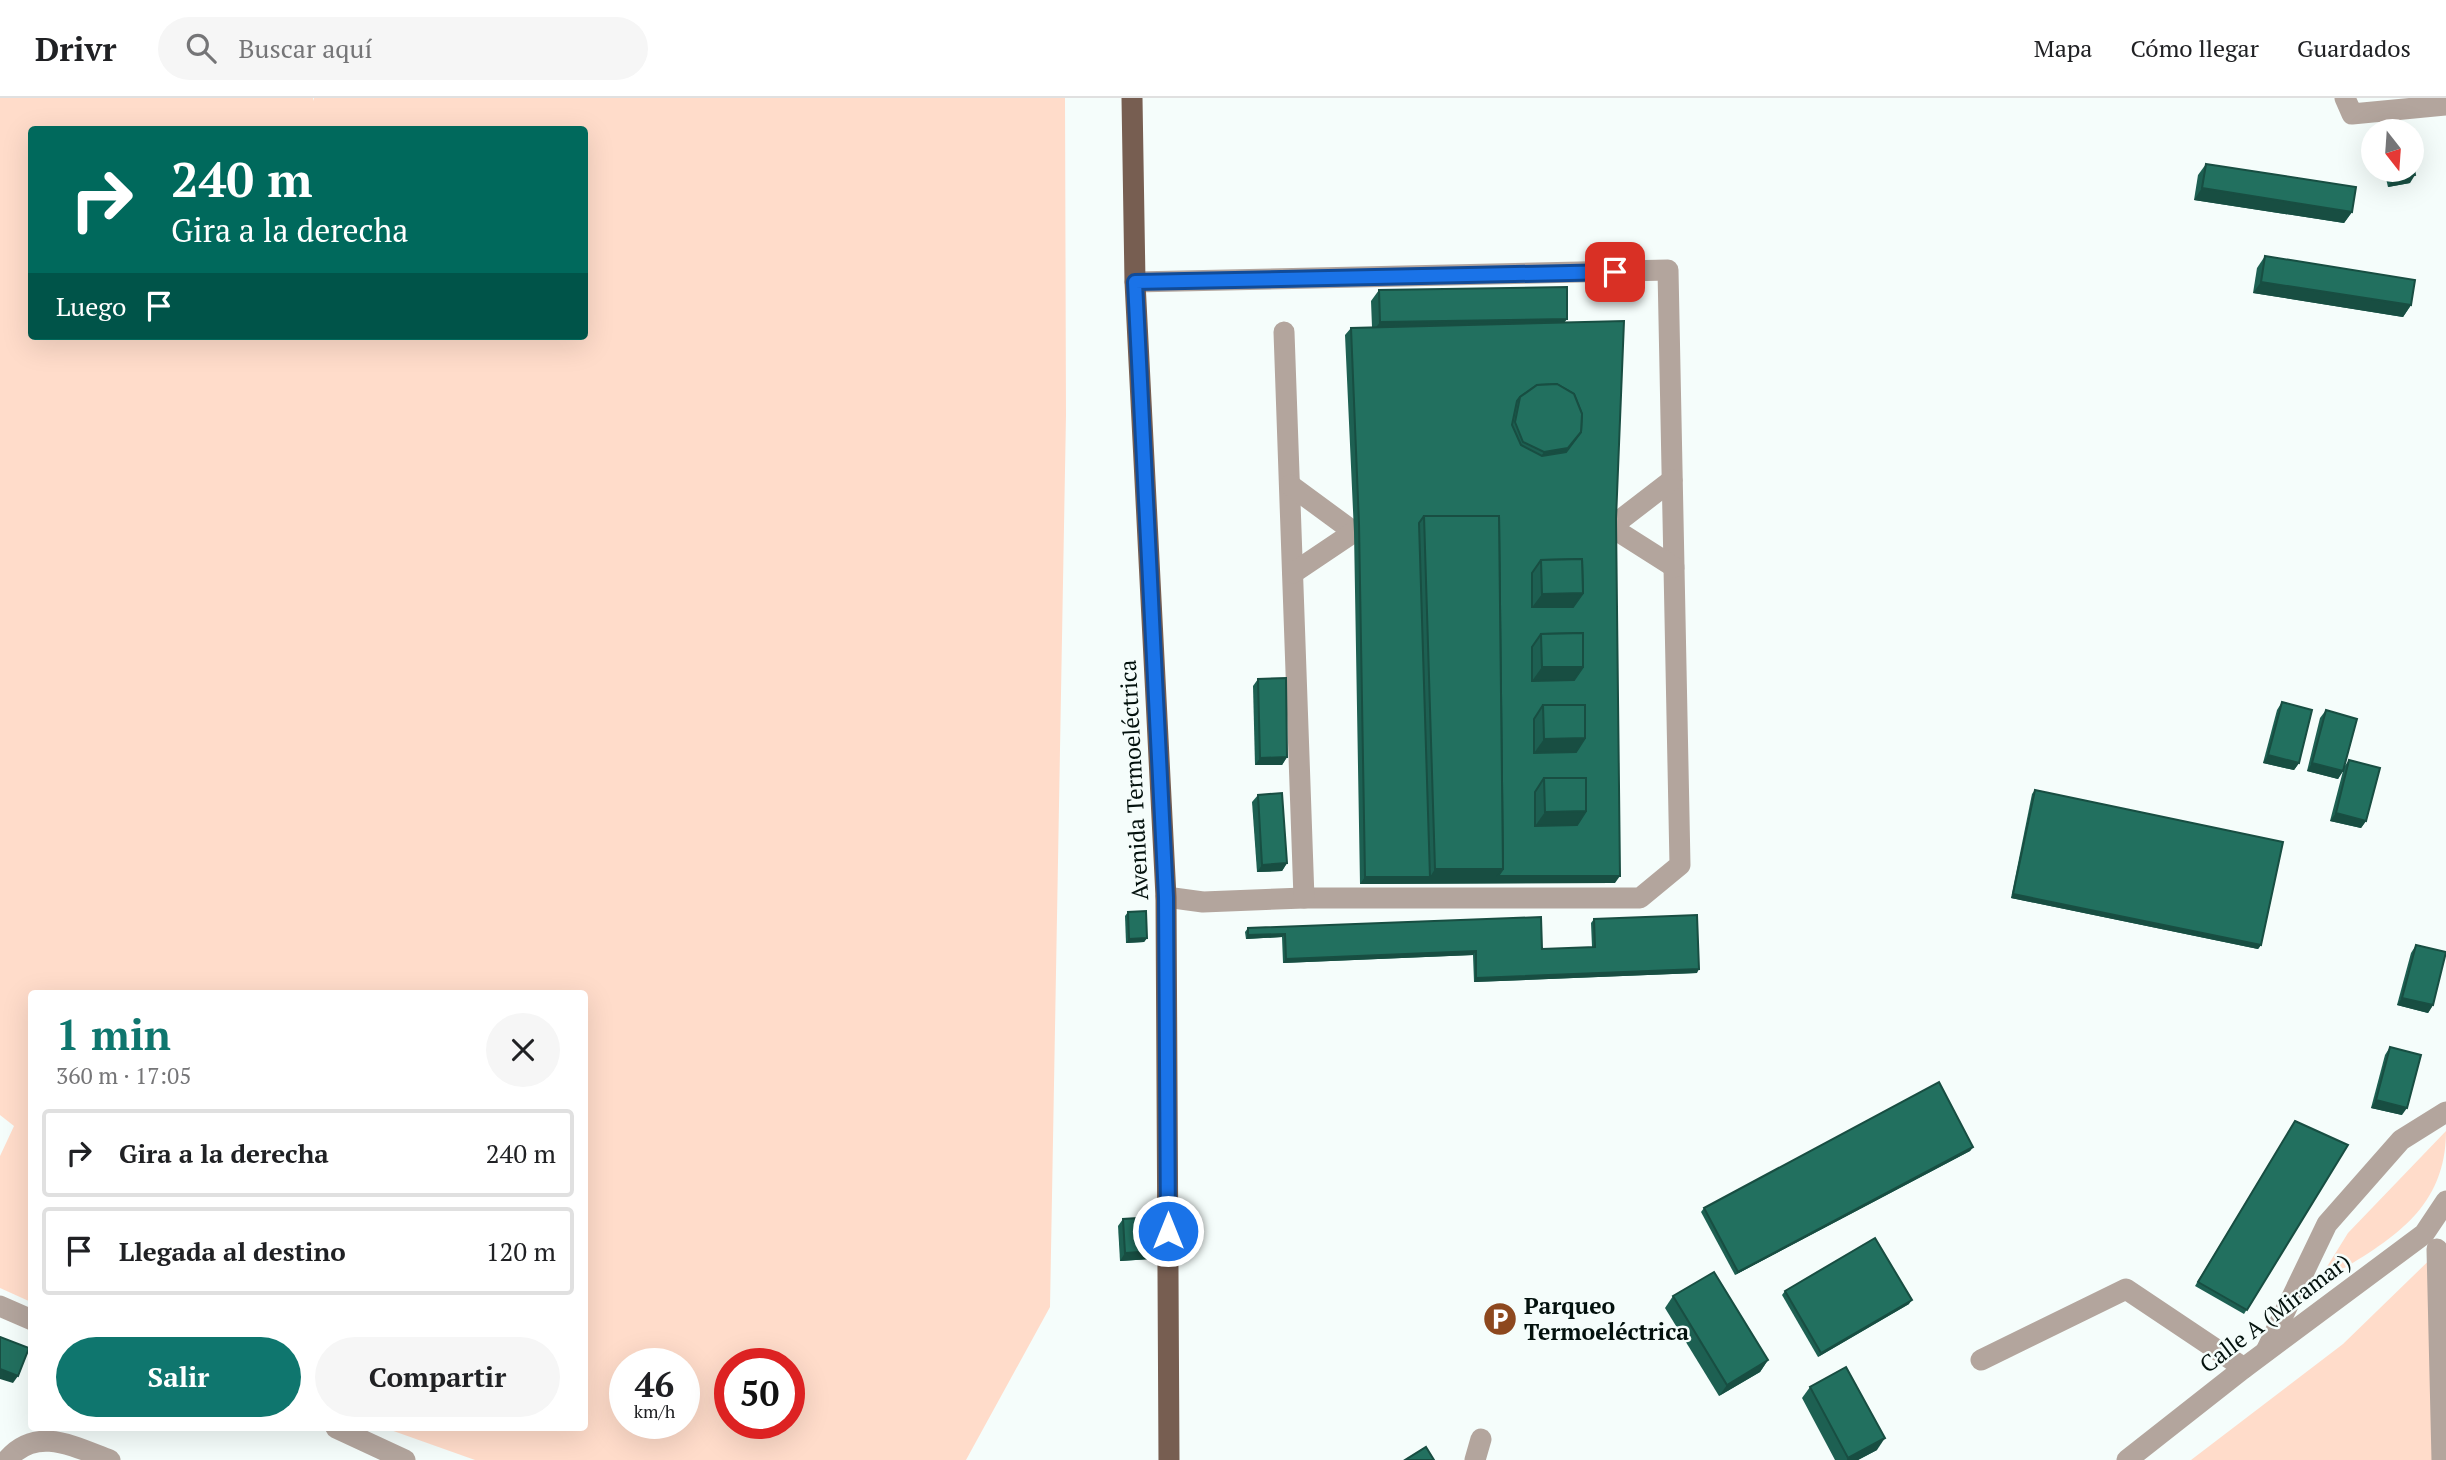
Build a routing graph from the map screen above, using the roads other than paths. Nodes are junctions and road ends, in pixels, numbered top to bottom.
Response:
1 (1132, 98) edge
2 (2348, 106) edge
3 (2446, 106) edge
4 (1135, 282) junction
5 (1284, 332) dead end
6 (1672, 480) junction
7 (1290, 485) junction
8 (1611, 527) junction
9 (1570, 528) edge
10 (1402, 531) edge
11 (1354, 532) junction
12 (1674, 567) junction
13 (1293, 573) junction
14 (1166, 897) junction
15 (1304, 898) junction
16 (2446, 1112) edge
17 (2446, 1201) edge
18 (2436, 1247) edge
19 (2266, 1353) junction
20 (1981, 1360) dead end
21 (2244, 1368) junction
22 (342, 1431) edge
23 (1481, 1439) dead end
24 (7, 1460) edge
25 (110, 1460) edge
26 (405, 1460) edge
27 (1169, 1460) edge
28 (1475, 1460) edge
29 (2127, 1460) edge
30 (2442, 1460) edge

1 - 4 main road, Avenida Termoeléctrica
2 - 3 street
4 - 6 street
4 - 14 main road, Avenida Termoeléctrica
5 - 7 street
6 - 8 street
6 - 12 street
7 - 11 street
7 - 13 street
8 - 9 street
8 - 12 street
10 - 11 street
11 - 13 street
12 - 15 street
13 - 15 street
14 - 15 street
14 - 27 main road, Avenida Termoeléctrica
16 - 19 street
17 - 18 street, Calle A (Miramar)
18 - 19 street, Calle A (Miramar)
18 - 30 street
19 - 21 street, Calle A (Miramar)
20 - 21 street
21 - 29 street, Calle A (Miramar)
22 - 26 street
23 - 28 street
24 - 25 street

